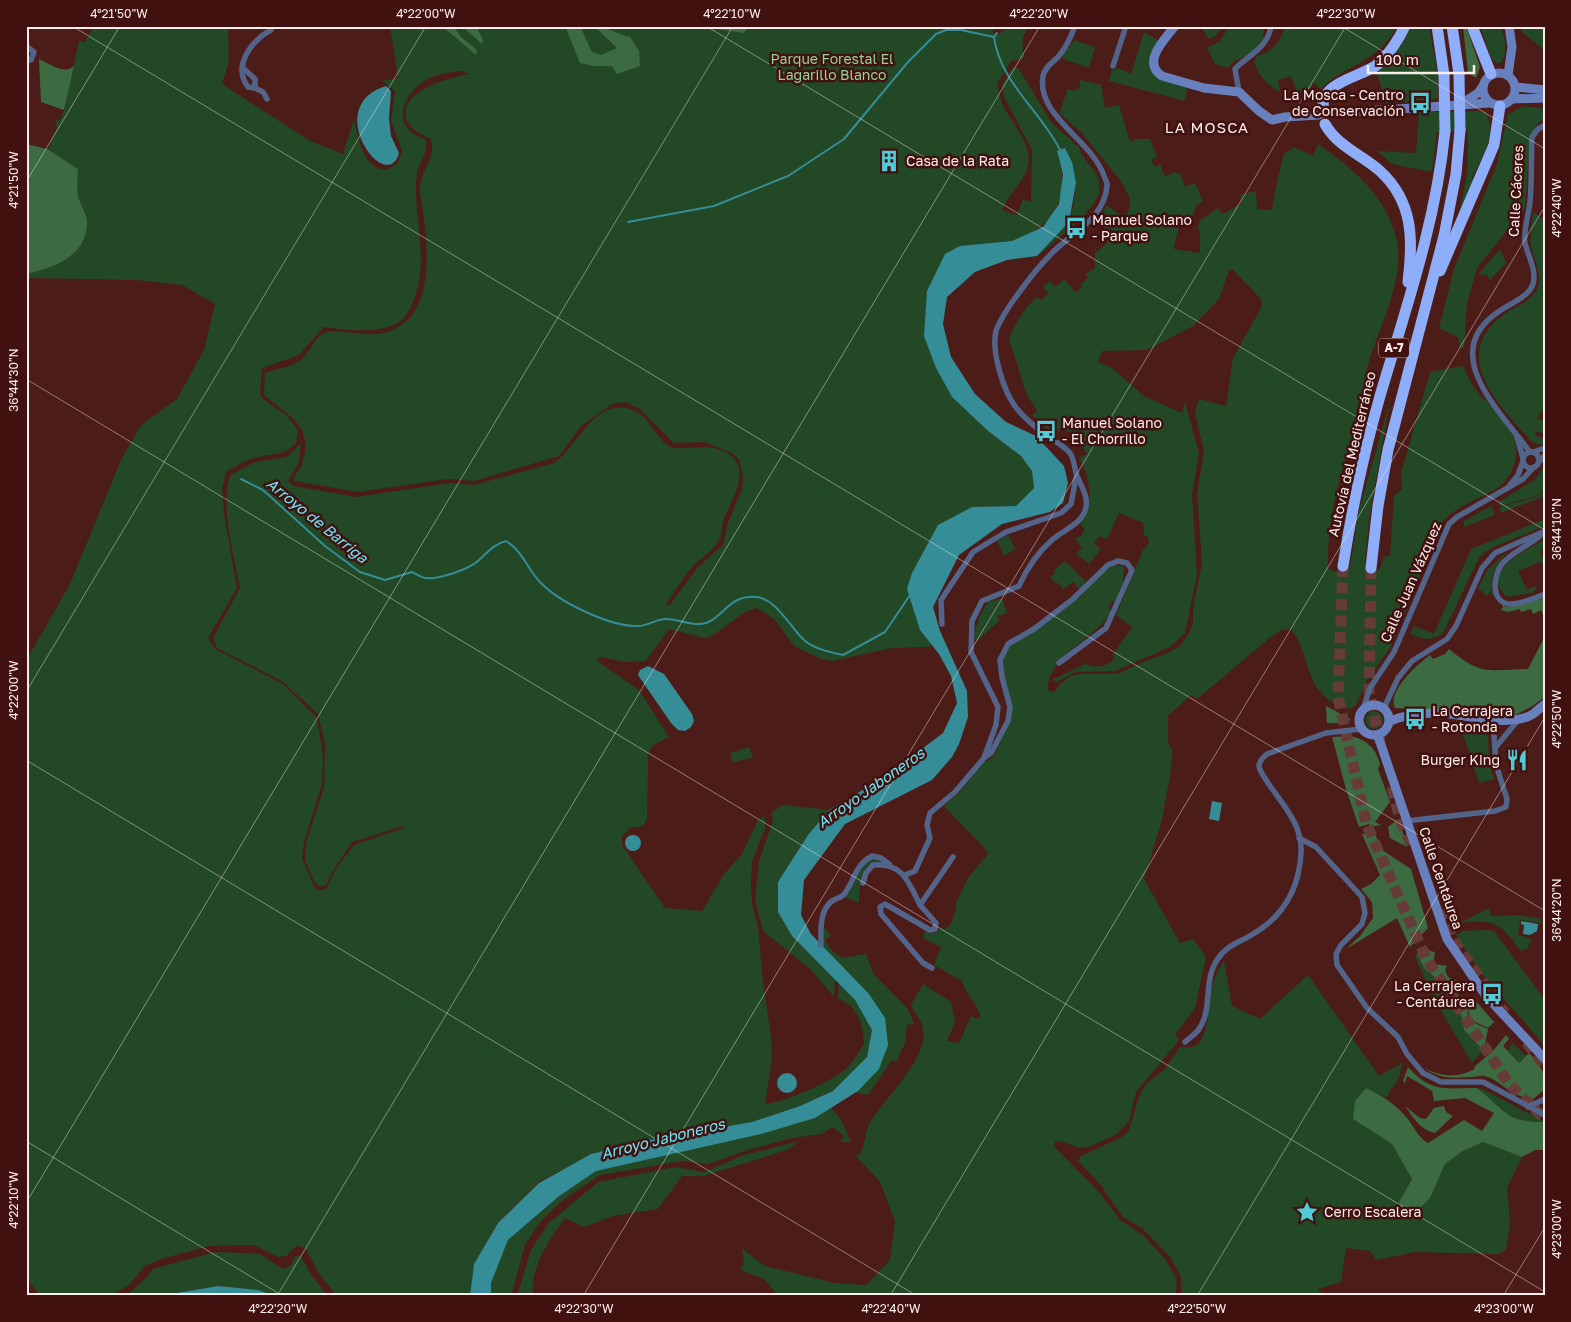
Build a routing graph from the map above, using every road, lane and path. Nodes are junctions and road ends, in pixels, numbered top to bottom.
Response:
1 (271, 26) edge
2 (1075, 26) edge
3 (1126, 26) edge
4 (1175, 26) edge
5 (1271, 26) edge
6 (1405, 26) edge
7 (1437, 26) edge
8 (1452, 26) edge
9 (1472, 26) edge
10 (1509, 26) edge
11 (26, 46) edge
12 (26, 60) edge
13 (1113, 66) dead end
14 (242, 67) junction
15 (1491, 74) junction
16 (1508, 75) junction
17 (1483, 86) junction
18 (1515, 86) junction
19 (1545, 86) edge
20 (255, 88) junction
21 (1545, 91) edge
22 (1240, 92) junction
23 (1513, 98) junction
24 (1545, 98) edge
25 (267, 99) dead end
26 (1461, 104) junction
27 (1495, 104) junction
28 (1335, 114) junction
29 (1322, 116) junction
30 (1545, 125) edge
31 (1406, 308) junction
32 (1423, 311) junction
33 (1516, 433) junction
34 (1545, 448) edge
35 (1531, 452) junction
36 (1545, 455) edge
37 (1523, 460) junction
38 (1535, 466) junction
39 (1076, 476) junction
40 (1507, 489) junction
41 (1545, 531) edge
42 (1343, 566) tunnel mouth
43 (1371, 568) tunnel mouth
44 (1545, 594) edge
45 (942, 624) dead end
46 (1059, 663) dead end
47 (1545, 704) edge
48 (1384, 708) junction
49 (1363, 709) junction
50 (1493, 719) junction
51 (1519, 719) junction
52 (1390, 721) junction
53 (1361, 729) junction
54 (1378, 736) junction
55 (1495, 748) junction
56 (984, 758) junction
57 (1406, 820) junction
58 (1299, 838) junction
59 (953, 857) dead end
60 (891, 866) junction
61 (905, 875) junction
62 (863, 883) dead end
63 (920, 905) junction
64 (821, 945) dead end
65 (932, 968) dead end
66 (1185, 1042) dead end
67 (1545, 1059) edge
68 (1545, 1099) edge
69 (1528, 1107) junction
70 (1545, 1115) edge

1 - 14 street
2 - 39 street
3 - 13 street
4 - 22 street
5 - 22 street
6 - 29 highway
7 - 31 highway, Autovía del Mediterráneo / A-7, bridge
8 - 32 highway, A-7, bridge
9 - 15 highway
10 - 16 street
11 - 12 street
14 - 20 street
14 - 20 street
15 - 16 street
15 - 17 street
16 - 18 street
17 - 26 street
17 - 27 street
18 - 19 street
18 - 21 street
18 - 23 street
20 - 25 street
21 - 23 street
22 - 29 street
23 - 24 street
23 - 27 street
26 - 27 street
26 - 28 street
27 - 32 highway
28 - 29 street
28 - 29 street
29 - 31 highway
30 - 33 street, Calle Cáceres
31 - 42 highway, Autovía del Mediterráneo / A-7
32 - 43 highway, A-7
33 - 35 street, Calle Cáceres
33 - 37 street, Calle Cáceres
34 - 35 street
35 - 37 street
35 - 38 street
36 - 38 street, Calle Juan Vázquez
37 - 38 street
37 - 40 street, Calle Juan Vázquez
38 - 40 street, Calle Juan Vázquez
39 - 45 street
39 - 56 street
40 - 49 street, Calle Juan Vázquez
41 - 44 street
41 - 48 street
46 - 56 street
47 - 51 street
48 - 49 street
48 - 52 street
49 - 53 street
50 - 51 street
50 - 52 street
50 - 55 street
51 - 55 street
52 - 54 street
53 - 54 street
53 - 58 street
54 - 57 street, Calle Centáurea
55 - 57 street
56 - 61 street
57 - 67 street, Calle Centáurea
58 - 66 street
58 - 69 street
59 - 63 street
60 - 61 street
60 - 62 street
60 - 64 street
61 - 63 street
63 - 65 street
68 - 69 street
69 - 70 street

